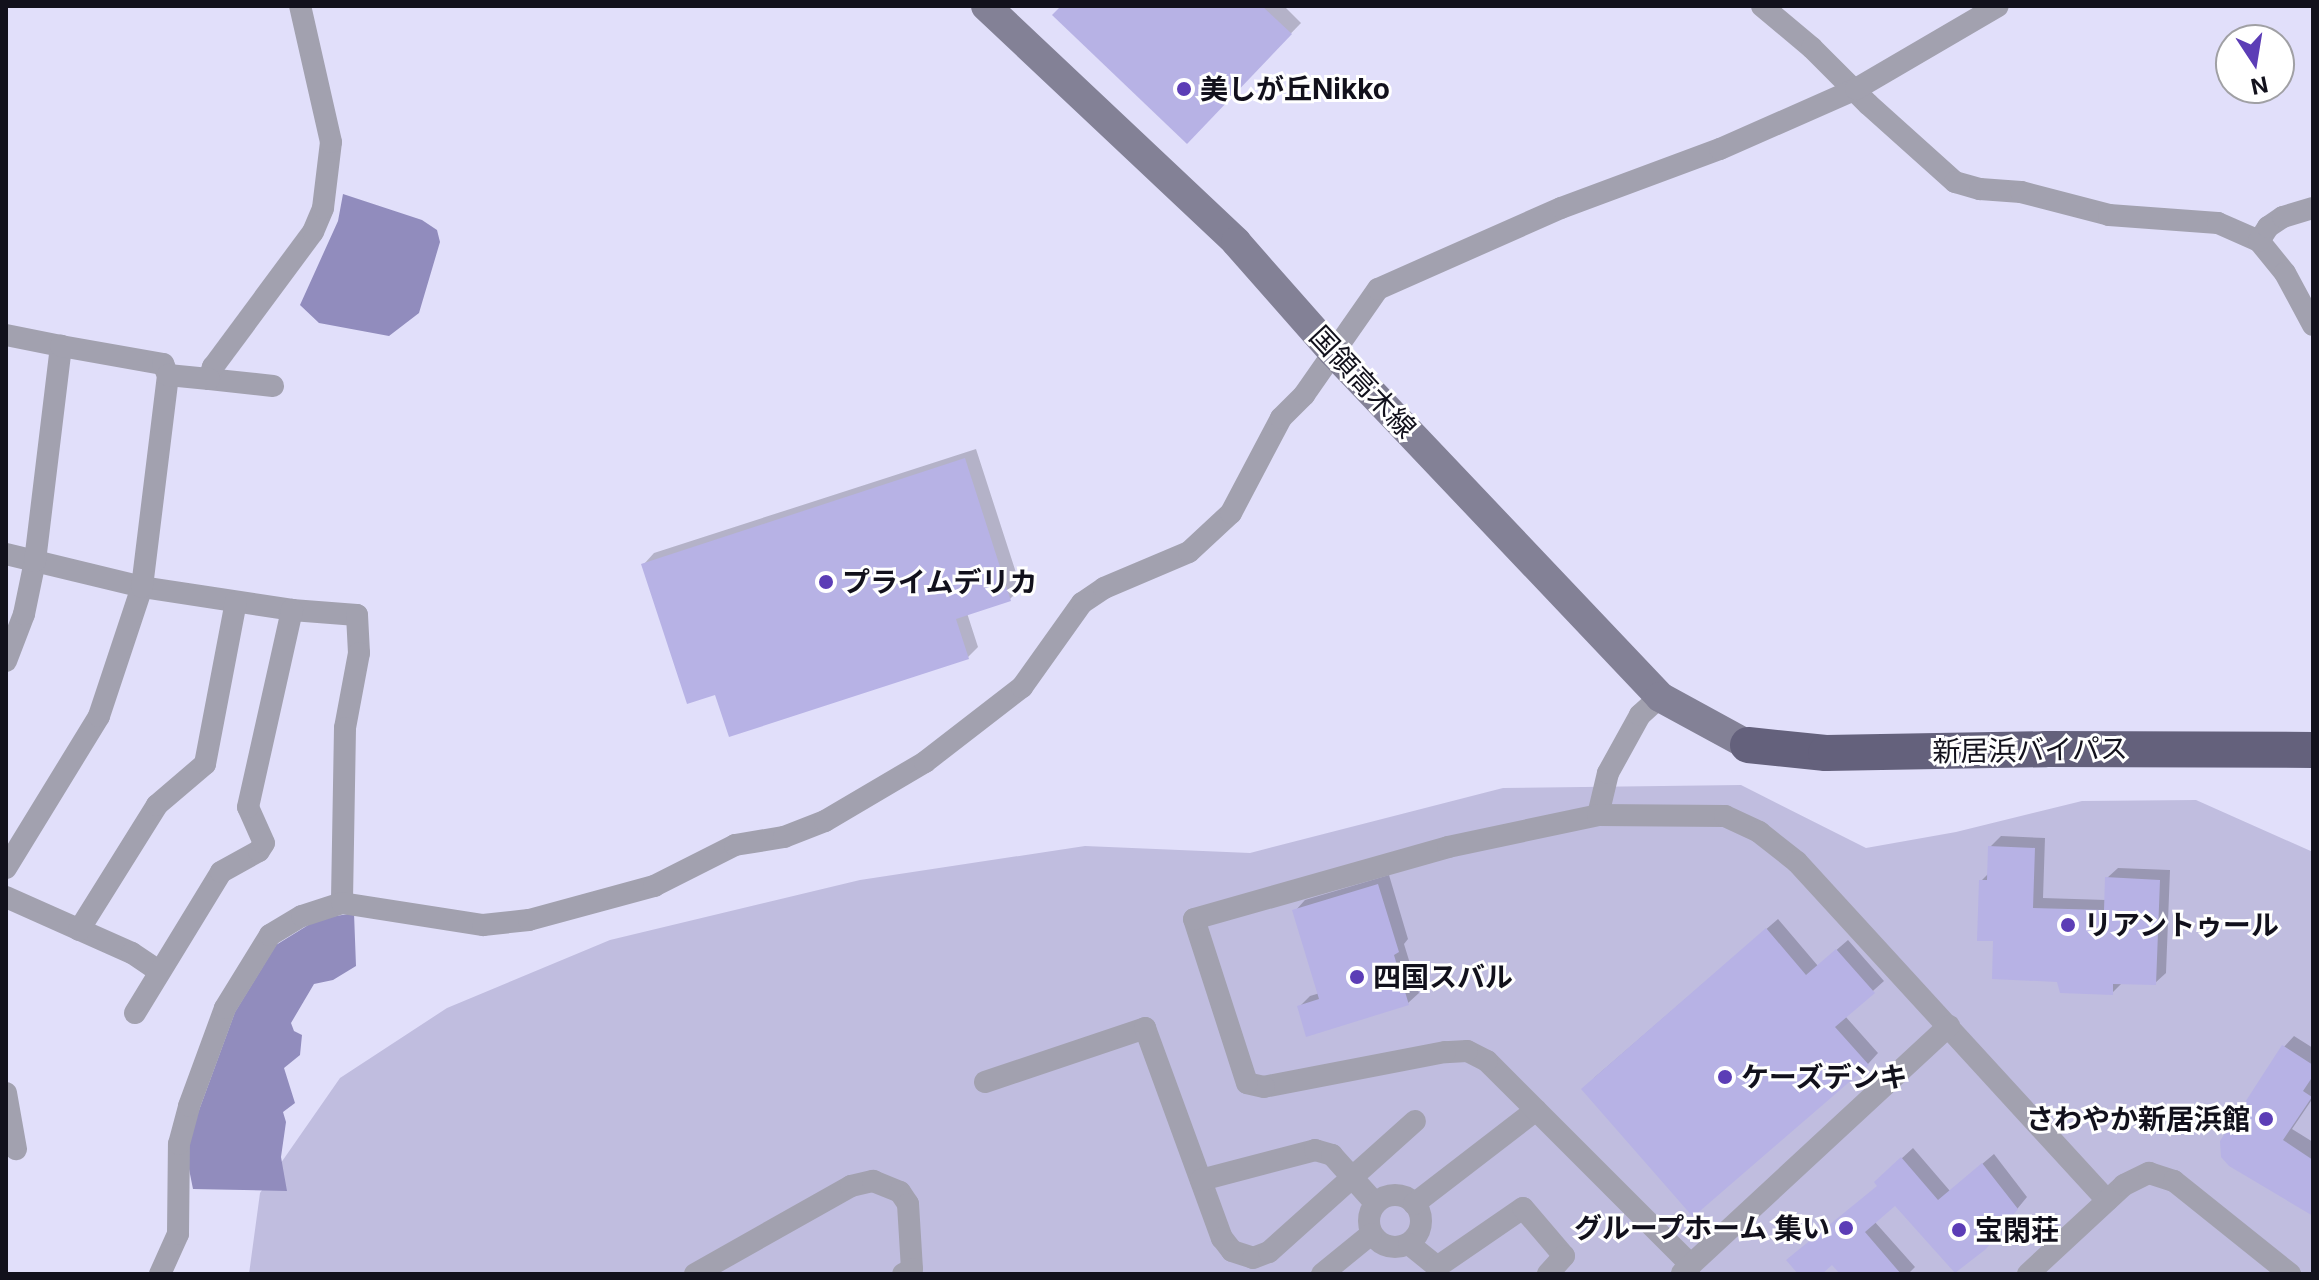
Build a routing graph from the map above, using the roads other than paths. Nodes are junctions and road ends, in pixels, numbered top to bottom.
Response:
1 (300, 6) edge
2 (986, 6) edge
3 (1762, 6) edge
4 (1998, 6) edge
5 (1856, 89) junction
6 (2313, 208) edge
7 (2259, 241) junction
8 (2313, 325) edge
9 (6, 335) edge
10 (61, 346) junction
11 (1333, 352) junction
12 (168, 375) junction
13 (209, 379) junction
14 (273, 386) dead end
15 (6, 554) edge
16 (35, 561) junction
17 (142, 587) junction
18 (236, 602) junction
19 (292, 610) junction
20 (6, 661) edge
21 (1660, 697) junction
22 (1748, 745) joint
23 (2313, 750) edge
24 (1598, 815) junction
25 (6, 868) edge
26 (6, 897) edge
27 (342, 903) junction
28 (79, 930) junction
29 (159, 971) junction
30 (135, 1013) dead end
31 (1949, 1026) junction
32 (985, 1082) dead end
33 (6, 1093) edge
34 (1536, 1110) junction
35 (1415, 1121) dead end
36 (16, 1149) dead end
37 (1355, 1177) junction
38 (1201, 1180) junction
39 (2107, 1200) junction
40 (1375, 1203) junction
41 (1414, 1204) junction
42 (1371, 1234) junction
43 (1409, 1244) junction
44 (1686, 1269) edge
45 (1432, 1270) edge
46 (160, 1274) edge
47 (695, 1274) edge
48 (903, 1274) edge
49 (1322, 1274) edge
50 (1548, 1274) edge
51 (2028, 1274) edge
52 (2290, 1274) edge

1 - 13 street
2 - 11 main road, 国領高木線
3 - 5 street
4 - 5 street
5 - 7 street
5 - 11 street
6 - 7 street
7 - 8 street
9 - 10 street
10 - 12 street
10 - 16 street
11 - 21 main road, 国領高木線
11 - 27 street
12 - 13 street
12 - 17 street
13 - 14 street
15 - 16 street
16 - 17 street
16 - 20 street
17 - 18 street
17 - 25 street
18 - 19 street
18 - 28 street
19 - 27 street
19 - 29 street
21 - 22 main road, 国領高木線
21 - 24 street
22 - 23 highway, 新居浜バイパス
24 - 31 street
24 - 34 street
26 - 28 street
27 - 46 street
28 - 29 street
29 - 30 street
31 - 39 street
31 - 44 street
32 - 38 street
33 - 36 street
34 - 41 street
34 - 44 street
35 - 37 street
37 - 38 street
37 - 38 street
37 - 40 street
39 - 51 street
39 - 52 street
40 - 41 street
40 - 42 street
41 - 43 street
42 - 43 street
42 - 49 street
43 - 45 street
45 - 50 street
47 - 48 street

